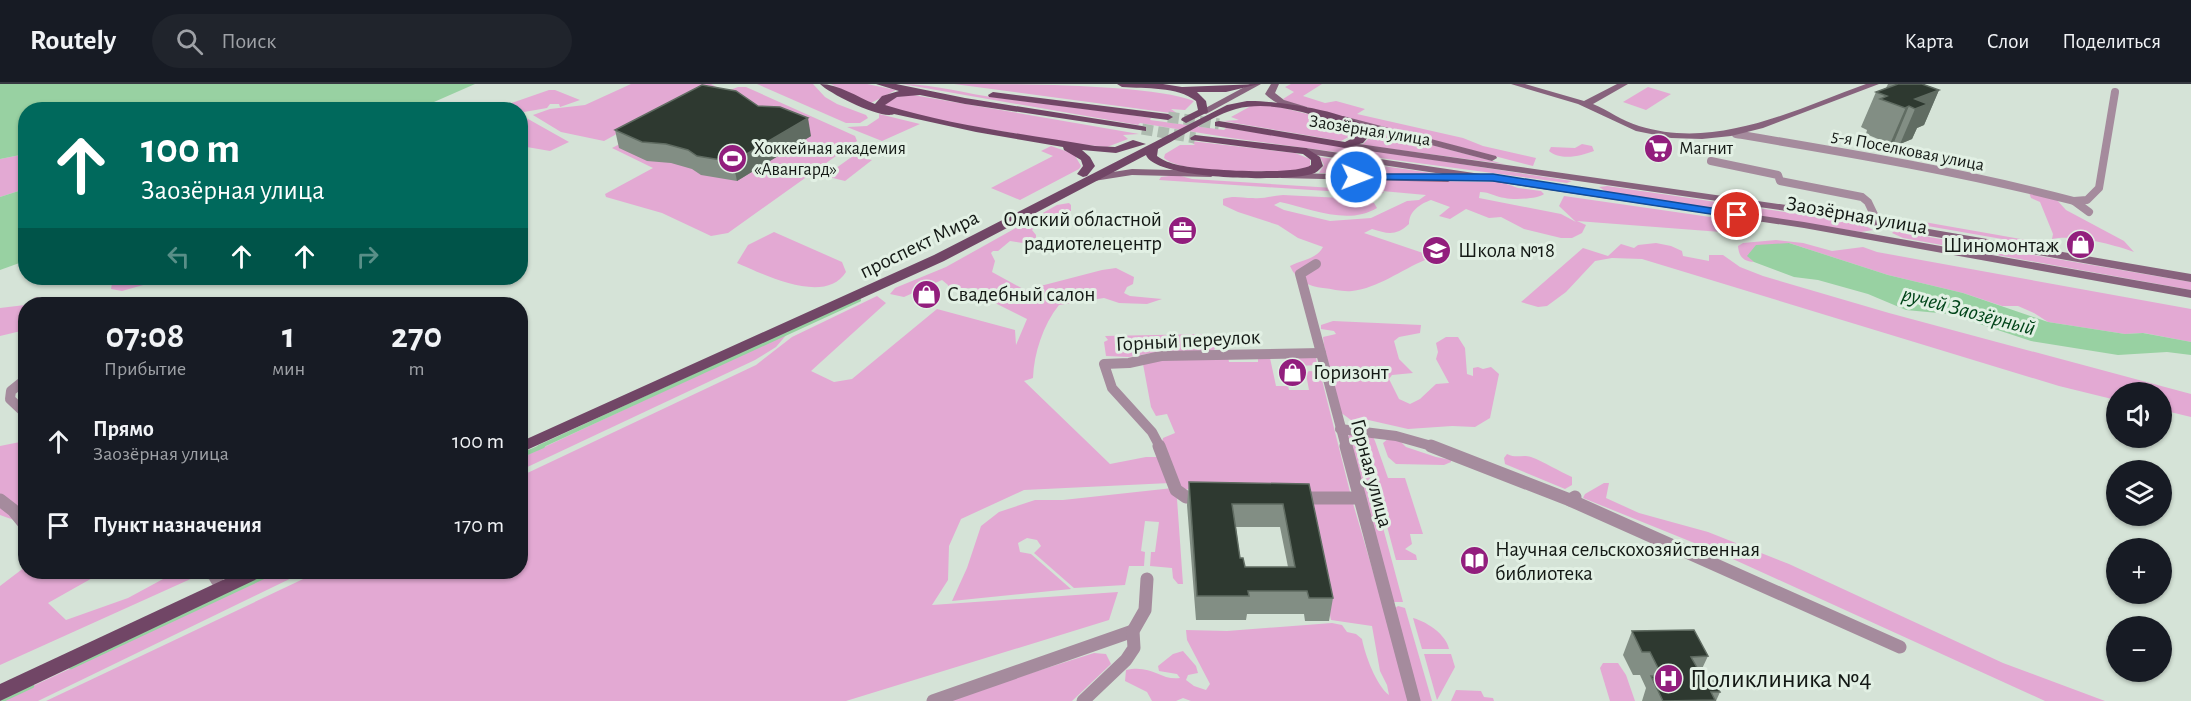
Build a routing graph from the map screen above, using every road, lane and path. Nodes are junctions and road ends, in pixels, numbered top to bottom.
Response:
1 (825, 84) edge
2 (881, 84) edge
3 (1122, 84) edge
4 (1142, 84) edge
5 (1256, 84) edge
6 (1274, 84) edge
7 (1515, 84) edge
8 (1624, 84) edge
9 (1875, 84) edge
10 (936, 85) edge
11 (919, 92) junction
12 (2115, 92) dead end
13 (1585, 104) junction
14 (1231, 107) junction
15 (1203, 112) junction
16 (1168, 117) tunnel mouth
17 (1216, 120) junction
18 (1142, 129) tunnel mouth
19 (1736, 134) junction
20 (1195, 138) tunnel mouth
21 (1141, 144) junction
22 (1345, 145) junction
23 (1153, 148) junction
24 (1306, 152) junction
25 (1711, 161) dead end
26 (1546, 174) junction
27 (1089, 176) junction
28 (1493, 177) junction
29 (2074, 201) junction
30 (2090, 212) dead end
31 (1878, 223) junction
32 (1316, 264) dead end
33 (2191, 278) edge
34 (2191, 294) edge
35 (1321, 353) junction
36 (701, 362) junction
37 (18, 385) edge
38 (18, 406) edge
39 (1340, 429) junction
40 (528, 436) edge
41 (528, 444) edge
42 (1217, 497) edge
43 (1284, 498) edge
44 (1359, 498) junction
45 (0, 501) edge
46 (18, 516) edge
47 (203, 579) edge
48 (240, 579) edge
49 (1147, 579) dead end
50 (1134, 631) junction
51 (1900, 647) dead end
52 (0, 682) edge
53 (0, 693) edge
54 (933, 701) edge
55 (1083, 701) edge
56 (1414, 701) edge

1 - 27 main road
2 - 11 main road
3 - 15 main road
4 - 5 main road
5 - 15 main road, проспект Мира
6 - 14 main road, проспект Мира
6 - 26 main road
7 - 13 main road
8 - 13 main road
9 - 19 main road
10 - 16 main road
11 - 18 main road
11 - 21 main road
12 - 29 street
13 - 19 main road
14 - 17 main road, проспект Мира
14 - 22 main road
15 - 21 main road, проспект Мира
17 - 22 main road, Заозёрная улица
17 - 23 main road, проспект Мира
19 - 29 street, 5-я Поселковая улица
20 - 24 main road, Заозёрная улица
21 - 27 main road, проспект Мира
22 - 26 main road, Заозёрная улица
23 - 24 main road
23 - 27 main road, проспект Мира
24 - 28 main road, Заозёрная улица
25 - 31 street
26 - 31 main road, Заозёрная улица
27 - 28 main road
27 - 36 main road, проспект Мира
28 - 34 main road, Заозёрная улица
29 - 30 street, 5-я Поселковая улица
31 - 33 main road, Заозёрная улица
32 - 35 street, Горная улица
35 - 39 street, Горная улица
35 - 42 street, Горный переулок
36 - 40 main road
36 - 41 main road
37 - 38 street
39 - 44 street, Горная улица
39 - 51 street
43 - 44 street
44 - 56 street, Горная улица
45 - 46 street
47 - 52 main road
48 - 53 main road
49 - 50 street
50 - 54 street
50 - 55 street

